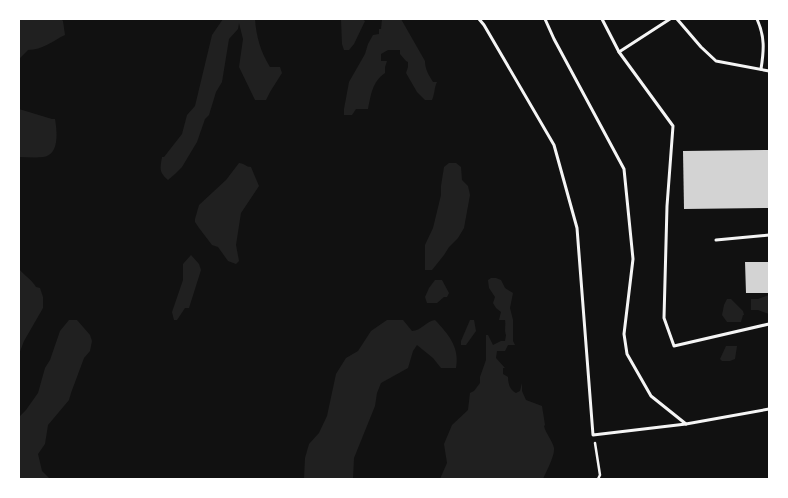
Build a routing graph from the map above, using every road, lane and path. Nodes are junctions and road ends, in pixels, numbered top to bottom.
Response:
1 (479, 19) edge
2 (545, 19) edge
3 (602, 19) edge
4 (670, 19) edge
5 (677, 19) edge
6 (757, 19) edge
7 (619, 52) junction
8 (761, 69) junction
9 (769, 71) edge
10 (769, 235) edge
11 (716, 240) dead end
12 (769, 324) edge
13 (769, 409) edge
14 (686, 424) junction
15 (593, 435) junction
16 (598, 479) edge

1 - 15 lane
2 - 14 lane
3 - 7 lane
4 - 7 lane
5 - 8 lane
6 - 8 lane
7 - 12 lane
8 - 9 lane
10 - 11 lane
13 - 14 lane
14 - 15 lane
15 - 16 path

